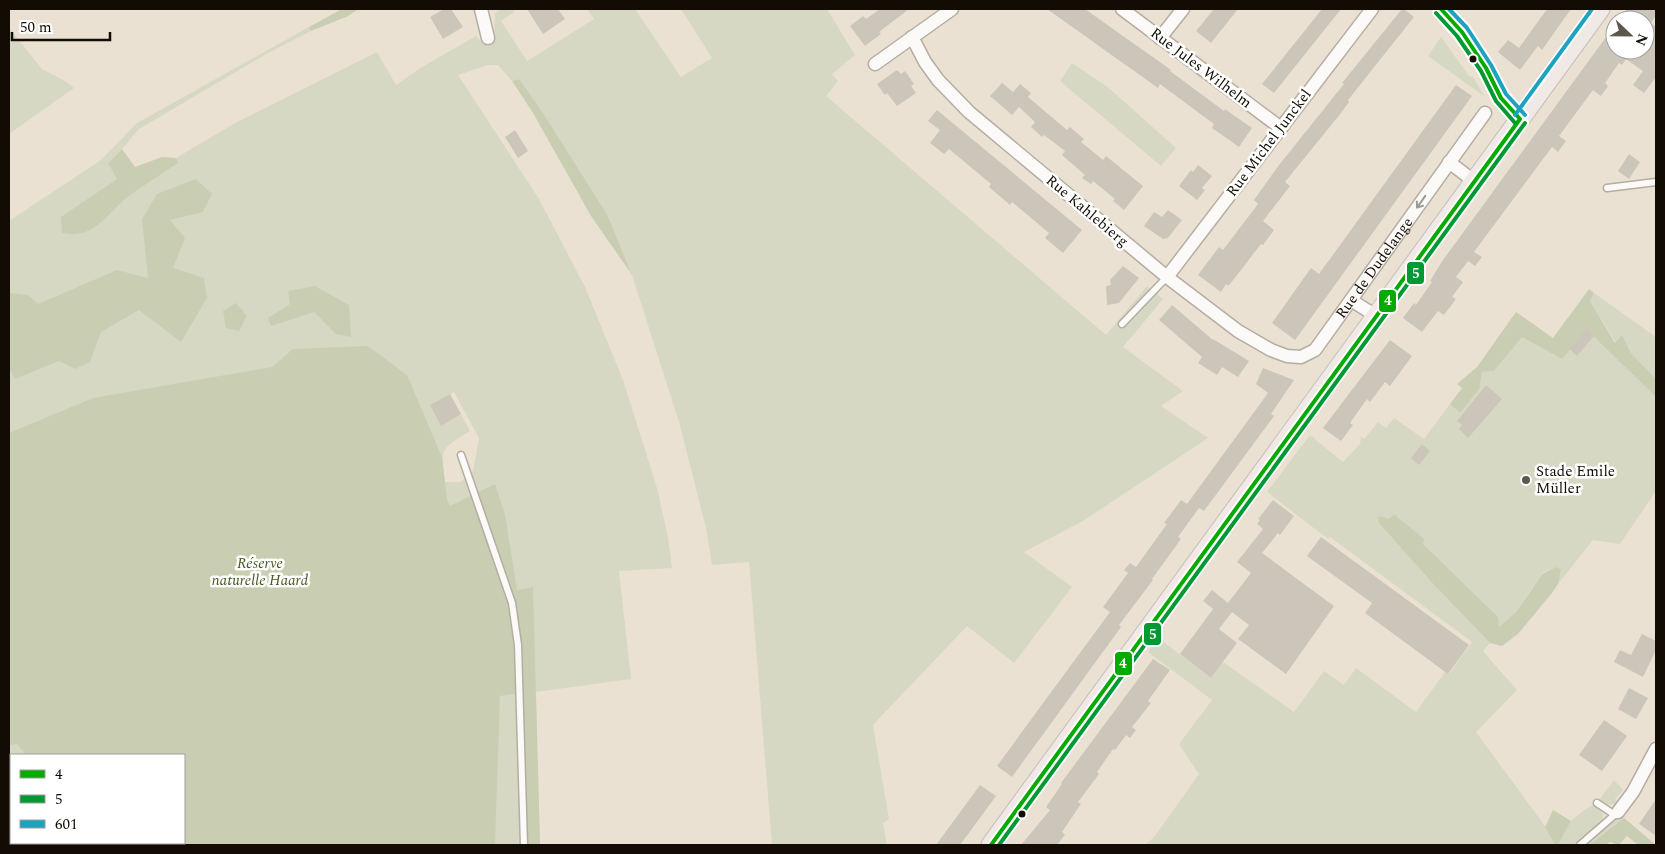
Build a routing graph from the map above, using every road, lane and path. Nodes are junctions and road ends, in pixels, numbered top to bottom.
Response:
1 (481, 9) edge
2 (952, 9) edge
3 (1122, 9) edge
4 (1183, 9) edge
5 (1372, 9) edge
6 (1441, 9) edge
7 (1600, 9) edge
8 (912, 37) junction
9 (488, 38) dead end
10 (1160, 38) junction
11 (875, 64) dead end
12 (1485, 113) dead end
13 (1520, 119) junction
14 (1281, 128) junction
15 (1449, 162) junction
16 (1475, 182) junction
17 (1656, 182) edge
18 (1607, 188) dead end
19 (1167, 277) junction
20 (1352, 300) junction
21 (1376, 316) junction
22 (1122, 324) dead end
23 (1287, 356) joint
24 (461, 455) dead end
25 (1656, 749) edge
26 (1597, 803) dead end
27 (1616, 814) junction
28 (524, 845) edge
29 (991, 845) edge
30 (1580, 845) edge

1 - 9 street
2 - 8 street
3 - 10 street, Rue Jules Wilhelm
4 - 10 street
5 - 14 street, Rue Michel Junckel
6 - 13 street
7 - 13 main road, Rue de Dudelange
8 - 11 street
8 - 19 street, Rue Kahlebierg
10 - 14 street, Rue Jules Wilhelm
12 - 15 street, Rue de Dudelange
13 - 16 main road, Rue de Dudelange
14 - 19 street, Rue Michel Junckel
15 - 16 street
15 -> 20 street, Rue de Dudelange
16 - 21 main road, Rue de Dudelange
17 - 18 lane
19 - 22 lane
19 - 23 street, Rue Kahlebierg
20 - 21 street
20 - 23 street, Rue de Dudelange
21 - 29 main road, Rue de Dudelange
24 - 28 lane
25 - 27 street
26 - 27 lane
27 - 30 lane

